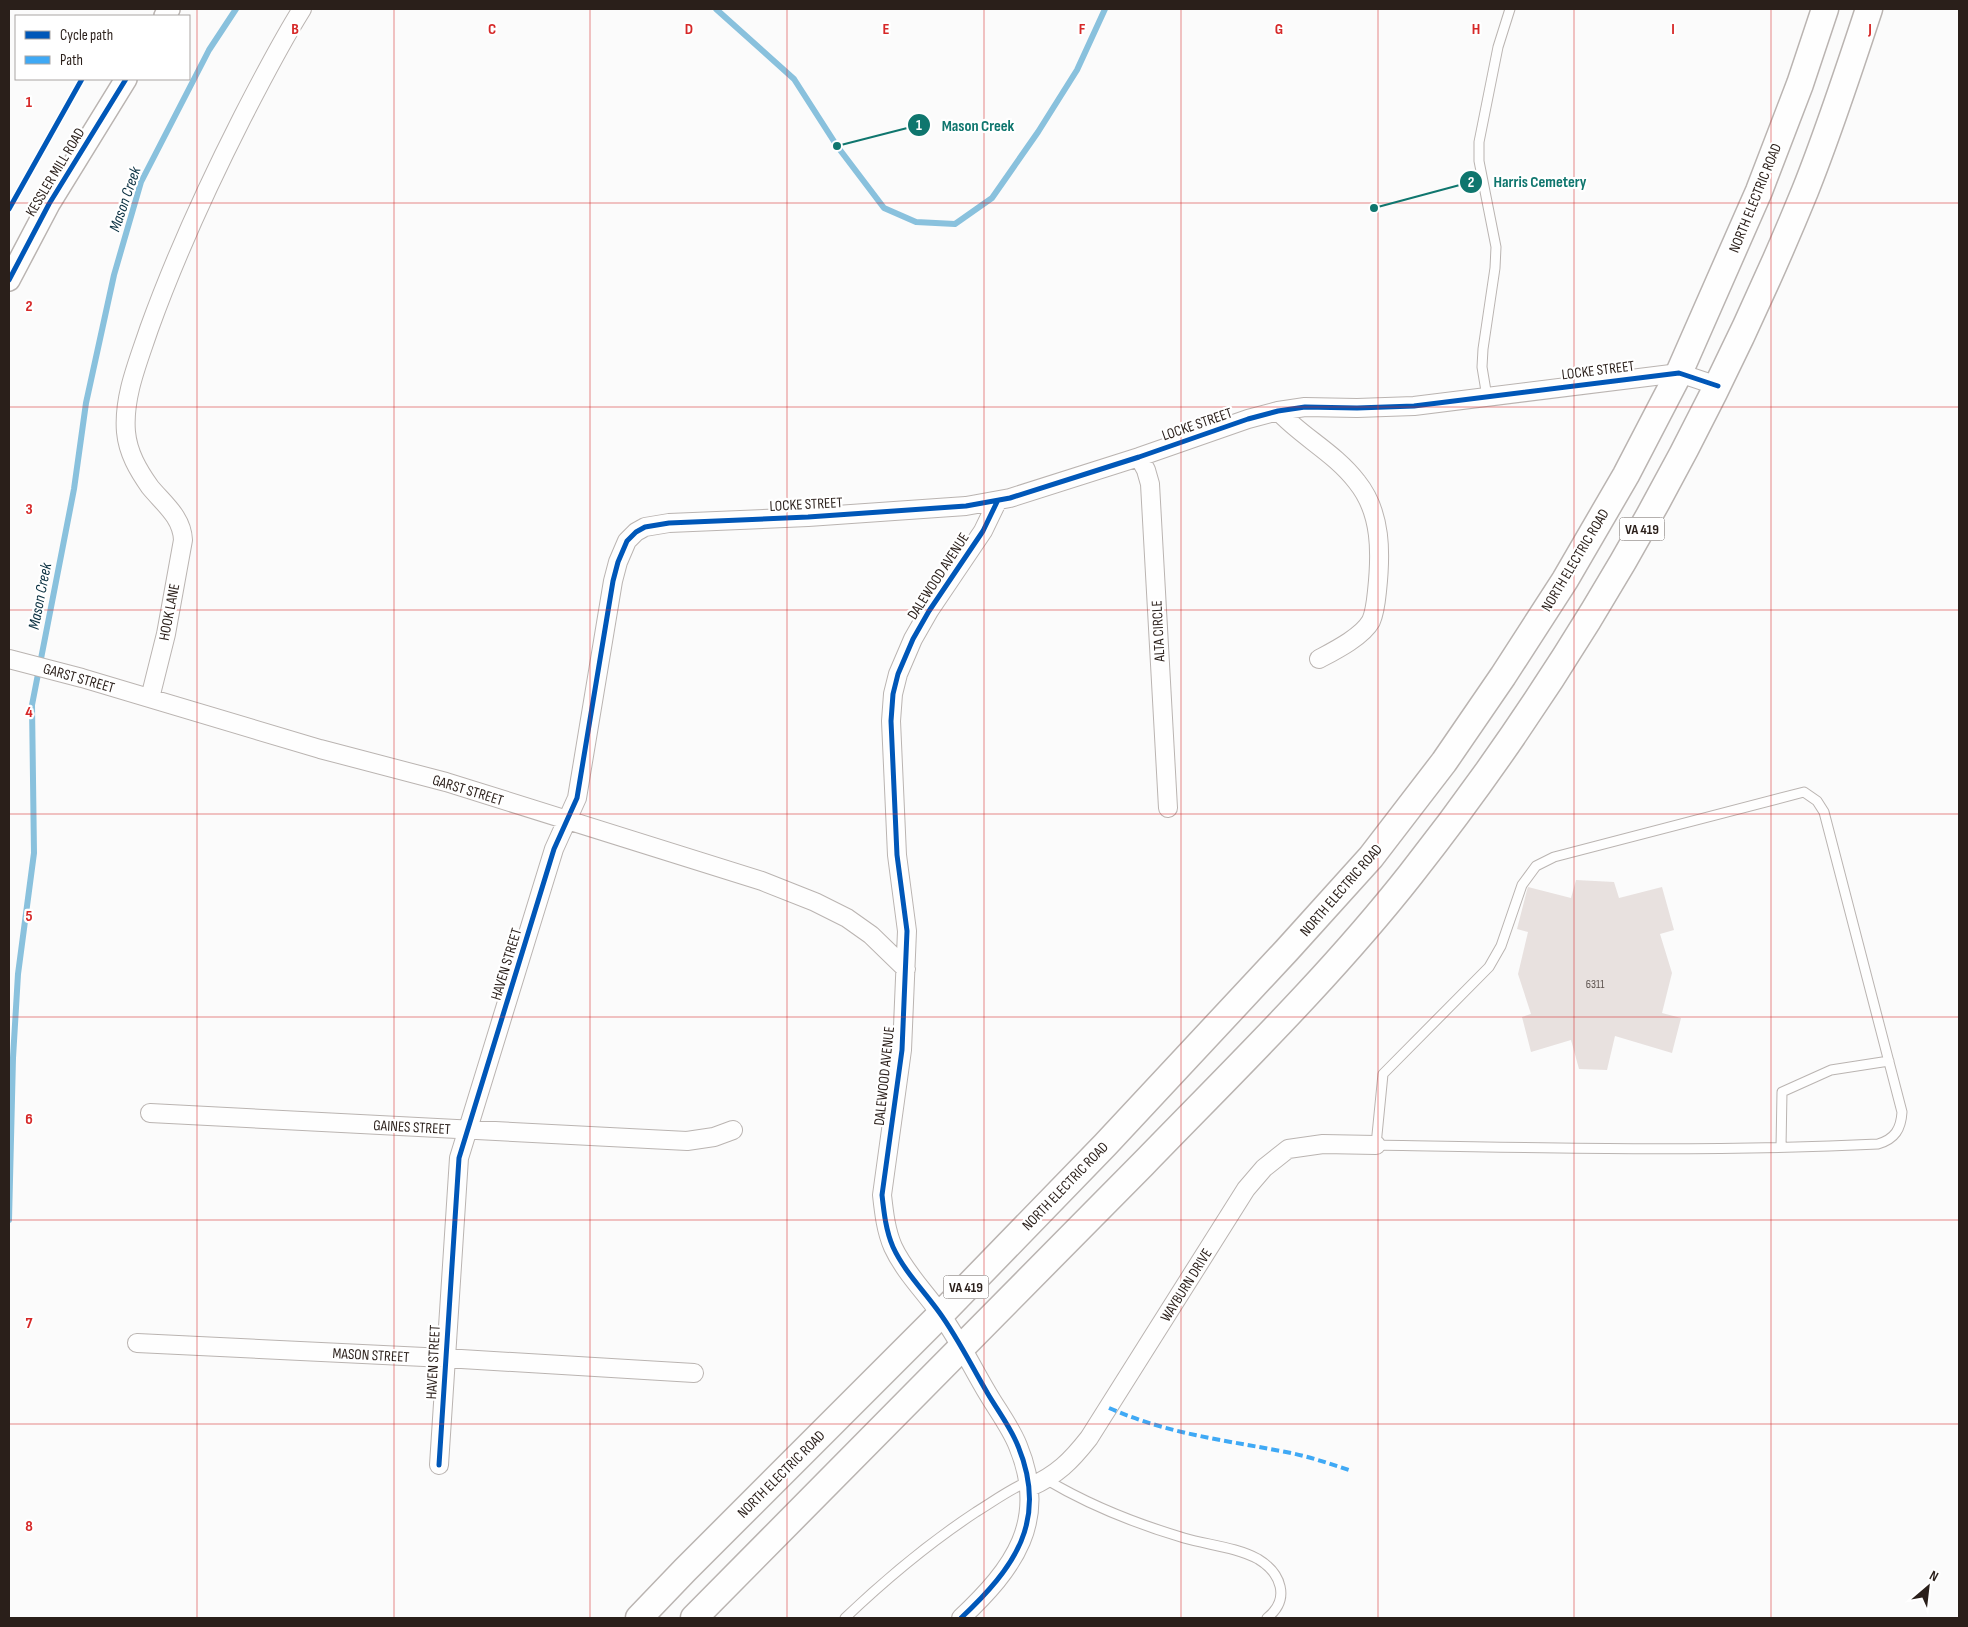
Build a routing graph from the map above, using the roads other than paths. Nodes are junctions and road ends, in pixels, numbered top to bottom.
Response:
1 (302, 9) edge
2 (1510, 9) edge
3 (1825, 9) edge
4 (1869, 9) edge
5 (125, 80) edge
6 (9, 280) edge
7 (1679, 373) junction
8 (1718, 386) junction
9 (1488, 397) junction
10 (1278, 411) junction
11 (1139, 457) junction
12 (997, 502) junction
13 (686, 522) joint
14 (9, 659) edge
15 (1319, 659) dead end
16 (150, 698) junction
17 (1168, 808) dead end
18 (568, 820) junction
19 (906, 969) junction
20 (1889, 1062) junction
21 (150, 1113) dead end
22 (468, 1130) junction
23 (733, 1130) dead end
24 (1376, 1145) junction
25 (1781, 1147) junction
26 (941, 1314) junction
27 (137, 1343) dead end
28 (962, 1348) junction
29 (446, 1358) junction
30 (694, 1373) dead end
31 (439, 1465) dead end
32 (1047, 1480) junction
33 (1030, 1484) junction
34 (639, 1618) edge
35 (694, 1618) edge
36 (845, 1618) edge
37 (961, 1618) edge
38 (1267, 1618) edge

1 - 16 street, HOOK LANE
2 - 9 lane
3 - 7 main road, NORTH ELECTRIC ROAD / VA 419
4 - 8 main road, VA 419
5 - 6 street, KESSLER MILL ROAD
7 - 8 street, LOCKE STREET
7 - 9 street, LOCKE STREET
7 - 26 main road, NORTH ELECTRIC ROAD / VA 419
8 - 28 main road, VA 419
9 - 10 street, LOCKE STREET
10 - 11 street, LOCKE STREET
10 - 15 street
11 - 12 street, LOCKE STREET
11 - 17 street, ALTA CIRCLE
12 - 13 street, LOCKE STREET
12 - 19 street, DALEWOOD AVENUE
13 - 18 street, HAVEN STREET
14 - 16 street, GARST STREET
16 - 18 street, GARST STREET
18 - 19 street, GARST STREET
18 - 22 street, HAVEN STREET
19 - 26 street, DALEWOOD AVENUE
20 - 24 lane
20 - 25 lane
20 - 25 lane
21 - 22 street, GAINES STREET
22 - 23 street, GAINES STREET
22 - 29 street, HAVEN STREET
24 - 25 lane
24 - 32 street, WAYBURN DRIVE
26 - 28 street, DALEWOOD AVENUE
26 - 34 main road, NORTH ELECTRIC ROAD / VA 419
27 - 29 street, MASON STREET
28 - 33 street, DALEWOOD AVENUE
28 - 35 main road, VA 419
29 - 30 street, MASON STREET
29 - 31 street, HAVEN STREET
32 - 33 street, WAYBURN DRIVE
32 - 38 lane
33 - 36 lane
33 - 37 street, DALEWOOD AVENUE

